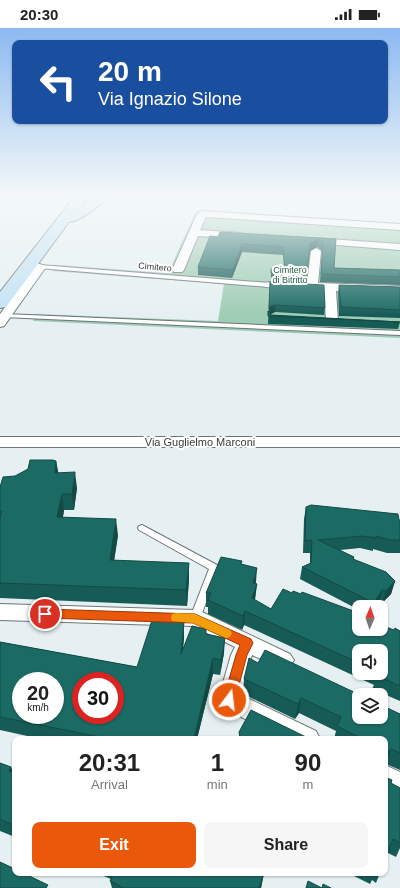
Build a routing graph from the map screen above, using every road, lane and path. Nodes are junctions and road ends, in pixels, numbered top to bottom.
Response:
1 (51, 236) edge
2 (192, 236) edge
3 (237, 236) edge
4 (249, 237) edge
5 (304, 241) edge
6 (400, 247) edge
7 (316, 251) dead end
8 (34, 266) junction
9 (178, 270) dead end
10 (269, 285) joint
11 (312, 286) junction
12 (330, 287) junction
13 (400, 290) edge
14 (2, 314) edge
15 (275, 318) edge
16 (332, 321) junction
17 (400, 324) edge
18 (400, 333) edge
19 (0, 442) edge
20 (400, 442) edge
21 (142, 528) dead end
22 (0, 612) edge
23 (195, 618) junction
24 (247, 643) junction
25 (303, 669) edge
26 (302, 736) edge
27 (388, 778) edge
28 (400, 784) edge

1 - 8 main road
2 - 9 street
3 - 4 street
5 - 6 street
7 - 11 street
8 - 10 lane, Cimitero
8 - 14 main road
10 - 11 street
11 - 12 street
12 - 13 street
12 - 16 street
14 - 18 lane
15 - 16 street
16 - 17 street
19 - 20 street, Via Guglielmo Marconi
21 - 23 lane
22 - 23 street
23 - 24 street
24 - 25 street
24 - 26 street
27 - 28 street

